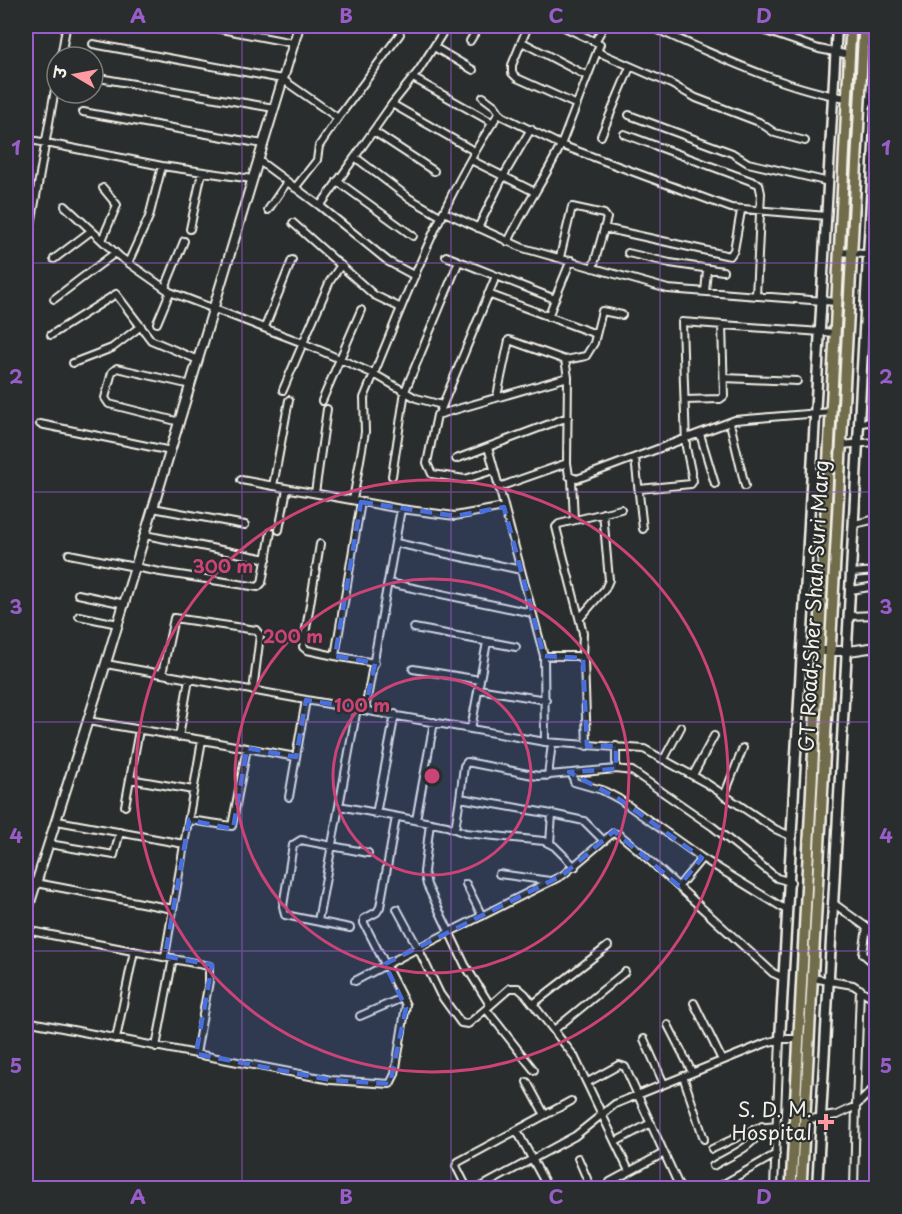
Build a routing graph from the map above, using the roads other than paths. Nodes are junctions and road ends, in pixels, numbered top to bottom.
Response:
1 (205, 26) edge
2 (299, 26) edge
3 (447, 26) edge
4 (479, 26) edge
5 (528, 26) edge
6 (564, 26) edge
7 (604, 26) edge
8 (649, 26) edge
9 (751, 26) edge
10 (837, 26) edge
11 (851, 26) edge
12 (864, 26) edge
13 (66, 28) dead end
14 (400, 34) dead end
15 (596, 40) junction
16 (470, 41) dead end
17 (863, 41) junction
18 (522, 42) junction
19 (293, 43) junction
20 (93, 44) dead end
21 (63, 45) edge
22 (876, 45) edge
23 (434, 47) junction
24 (598, 52) junction
25 (836, 52) junction
26 (850, 55) junction
27 (630, 67) junction
28 (473, 70) dead end
29 (587, 76) junction
30 (413, 78) junction
31 (105, 79) edge
32 (282, 79) junction
33 (833, 96) junction
34 (483, 97) dead end
35 (848, 98) junction
36 (392, 104) junction
37 (575, 104) junction
38 (52, 105) edge
39 (274, 108) junction
40 (876, 108) edge
41 (83, 112) dead end
42 (499, 113) junction
43 (629, 115) dead end
44 (338, 118) junction
45 (493, 123) junction
46 (531, 129) junction
47 (373, 131) junction
48 (624, 134) dead end
49 (601, 136) dead end
50 (26, 139) edge
51 (805, 141) dead end
52 (45, 143) junction
53 (263, 144) junction
54 (561, 145) junction
55 (474, 151) junction
56 (355, 157) junction
57 (258, 160) junction
58 (471, 160) junction
59 (162, 166) junction
60 (434, 171) dead end
61 (202, 172) junction
62 (504, 175) junction
63 (252, 179) junction
64 (338, 181) junction
65 (287, 182) junction
66 (829, 182) junction
67 (103, 188) dead end
68 (295, 188) junction
69 (535, 192) junction
70 (65, 206) dead end
71 (320, 206) junction
72 (268, 210) dead end
73 (741, 211) junction
74 (759, 212) junction
75 (443, 214) junction
76 (827, 216) junction
77 (293, 223) dead end
78 (478, 228) junction
79 (604, 228) junction
80 (190, 229) dead end
81 (91, 231) junction
82 (413, 236) dead end
83 (102, 240) junction
84 (184, 241) dead end
85 (508, 242) junction
86 (840, 252) junction
87 (26, 253) edge
88 (115, 253) junction
89 (628, 253) dead end
90 (851, 253) junction
91 (872, 255) edge
92 (446, 256) dead end
93 (560, 257) junction
94 (54, 259) dead end
95 (292, 260) dead end
96 (571, 260) junction
97 (459, 261) junction
98 (128, 263) junction
99 (341, 265) junction
100 (593, 268) junction
101 (707, 270) junction
102 (723, 271) dead end
103 (415, 276) junction
104 (496, 276) junction
105 (168, 290) junction
106 (705, 292) junction
107 (488, 294) junction
108 (756, 296) junction
109 (555, 299) junction
110 (54, 300) dead end
111 (822, 300) junction
112 (837, 302) junction
113 (401, 308) junction
114 (215, 309) junction
115 (361, 310) dead end
116 (622, 315) dead end
117 (548, 318) junction
118 (156, 323) dead end
119 (722, 325) junction
120 (141, 326) junction
121 (265, 327) junction
122 (820, 332) junction
123 (835, 333) junction
124 (596, 334) junction
125 (51, 335) dead end
126 (303, 343) junction
127 (339, 358) junction
128 (198, 360) junction
129 (565, 360) junction
130 (73, 363) dead end
131 (374, 374) junction
132 (568, 377) junction
133 (724, 378) junction
134 (797, 381) dead end
135 (191, 385) junction
136 (283, 390) dead end
137 (405, 391) junction
138 (496, 396) junction
139 (289, 400) dead end
140 (685, 400) junction
141 (322, 401) dead end
142 (442, 405) junction
143 (327, 409) dead end
144 (832, 412) junction
145 (815, 413) junction
146 (438, 414) junction
147 (568, 417) junction
148 (876, 421) edge
149 (180, 422) junction
150 (730, 423) junction
151 (861, 423) junction
152 (40, 424) dead end
153 (700, 434) junction
154 (686, 439) junction
155 (876, 442) edge
156 (860, 443) junction
157 (841, 445) junction
158 (488, 447) junction
159 (171, 451) junction
160 (635, 458) junction
161 (456, 459) dead end
162 (567, 463) junction
163 (494, 470) junction
164 (392, 476) dead end
165 (572, 479) junction
166 (241, 480) dead end
167 (715, 484) dead end
168 (273, 486) junction
169 (745, 486) dead end
170 (499, 488) junction
171 (287, 489) junction
172 (639, 489) junction
173 (315, 494) junction
174 (353, 500) junction
175 (361, 502) junction
176 (504, 507) junction
177 (153, 508) junction
178 (401, 509) junction
179 (621, 509) dead end
180 (603, 513) junction
181 (876, 519) edge
182 (574, 520) junction
183 (855, 524) junction
184 (245, 525) dead end
185 (643, 529) dead end
186 (145, 535) junction
187 (396, 543) junction
188 (321, 544) dead end
189 (69, 554) dead end
190 (267, 558) junction
191 (136, 566) junction
192 (521, 570) junction
193 (876, 571) edge
194 (852, 573) junction
195 (389, 583) junction
196 (876, 586) edge
197 (851, 590) junction
198 (78, 594) dead end
199 (124, 604) junction
200 (532, 614) junction
201 (876, 615) edge
202 (79, 616) dead end
203 (850, 616) junction
204 (580, 618) junction
205 (118, 624) junction
206 (414, 628) dead end
207 (487, 642) junction
208 (516, 647) dead end
209 (876, 647) edge
210 (818, 651) junction
211 (849, 651) junction
212 (829, 652) junction
213 (334, 656) junction
214 (544, 656) junction
215 (582, 657) junction
216 (106, 663) junction
217 (375, 663) junction
218 (413, 669) dead end
219 (162, 674) junction
220 (189, 679) junction
221 (480, 680) junction
222 (478, 689) junction
223 (253, 691) junction
224 (306, 700) junction
225 (546, 700) junction
226 (357, 708) junction
227 (365, 710) junction
228 (395, 714) junction
229 (88, 721) junction
230 (434, 722) junction
231 (681, 727) dead end
232 (471, 729) junction
233 (139, 730) junction
234 (714, 736) dead end
235 (180, 737) junction
236 (202, 740) junction
237 (548, 743) junction
238 (587, 746) junction
239 (616, 746) junction
240 (247, 748) junction
241 (743, 748) dead end
242 (296, 756) junction
243 (664, 759) junction
244 (616, 769) junction
245 (572, 773) junction
246 (693, 775) junction
247 (548, 776) junction
248 (130, 778) junction
249 (193, 790) junction
250 (724, 796) junction
251 (289, 797) dead end
252 (460, 798) junction
253 (125, 806) dead end
254 (339, 806) junction
255 (376, 814) junction
256 (552, 814) junction
257 (396, 818) junction
258 (189, 820) junction
259 (416, 820) junction
260 (57, 821) junction
261 (430, 823) junction
262 (455, 829) junction
263 (120, 832) junction
264 (793, 837) junction
265 (604, 841) junction
266 (550, 843) junction
267 (49, 844) junction
268 (184, 844) junction
269 (331, 846) junction
270 (368, 853) dead end
271 (702, 858) junction
272 (575, 867) junction
273 (500, 874) dead end
274 (550, 881) junction
275 (791, 882) junction
276 (36, 883) junction
277 (466, 884) dead end
278 (679, 886) junction
279 (833, 903) junction
280 (173, 909) junction
281 (397, 909) dead end
282 (789, 912) junction
283 (26, 915) edge
284 (482, 916) junction
285 (318, 921) junction
286 (867, 927) junction
287 (350, 928) dead end
288 (26, 930) edge
289 (450, 931) junction
290 (876, 934) edge
291 (608, 946) dead end
292 (418, 948) junction
293 (134, 951) junction
294 (165, 956) junction
295 (173, 958) junction
296 (385, 964) junction
297 (876, 965) edge
298 (625, 972) dead end
299 (784, 978) junction
300 (812, 978) junction
301 (830, 980) junction
302 (355, 981) dead end
303 (861, 989) junction
304 (402, 998) junction
305 (876, 1000) edge
306 (694, 1003) dead end
307 (533, 1004) junction
308 (488, 1007) junction
309 (360, 1017) dead end
310 (26, 1022) edge
311 (668, 1025) dead end
312 (554, 1030) junction
313 (116, 1039) junction
314 (644, 1039) dead end
315 (780, 1039) junction
316 (798, 1039) junction
317 (156, 1047) junction
318 (196, 1054) junction
319 (722, 1060) junction
320 (534, 1070) dead end
321 (692, 1072) junction
322 (683, 1076) junction
323 (526, 1082) dead end
324 (588, 1082) junction
325 (664, 1084) junction
326 (876, 1086) edge
327 (637, 1094) junction
328 (571, 1101) dead end
329 (855, 1106) junction
330 (603, 1113) junction
331 (545, 1115) junction
332 (821, 1118) junction
333 (804, 1120) junction
334 (651, 1123) junction
335 (762, 1126) junction
336 (777, 1126) junction
337 (517, 1131) junction
338 (704, 1139) dead end
339 (617, 1141) junction
340 (712, 1149) dead end
341 (663, 1153) junction
342 (776, 1154) junction
343 (578, 1158) dead end
344 (532, 1160) junction
345 (713, 1166) dead end
346 (629, 1170) junction
347 (610, 1182) dead end
348 (720, 1186) dead end
349 (467, 1188) edge
350 (478, 1188) edge
351 (548, 1188) edge
352 (591, 1188) edge
353 (679, 1188) edge
354 (774, 1188) edge
355 (791, 1188) edge
356 (801, 1188) edge
357 (817, 1188) edge
358 (854, 1188) edge

1 - 19 street
2 - 19 street
3 - 23 street
4 - 16 street
5 - 18 street
6 - 15 street
7 - 15 street
8 - 33 street
9 - 25 street
10 - 25 main road
11 - 26 main road, GT Road;Sher Shah Suri Marg
12 - 17 main road, GT Road;Sher Shah Suri Marg
13 - 21 street
14 - 44 street
15 - 24 street
17 - 22 street
17 - 90 main road, GT Road;Sher Shah Suri Marg
18 - 29 street
18 - 37 street
19 - 32 street
20 - 32 street
23 - 28 street
23 - 30 street
24 - 27 street
24 - 29 street
25 - 26 street
25 - 33 main road
26 - 35 main road, GT Road;Sher Shah Suri Marg
27 - 49 street
27 - 51 street
29 - 37 street
30 - 36 street
30 - 45 street
31 - 39 street
32 - 39 street
32 - 44 street
33 - 35 street
33 - 66 main road
34 - 42 street
35 - 86 main road, GT Road;Sher Shah Suri Marg
36 - 47 street
36 - 55 street
37 - 54 street
38 - 52 street
39 - 53 street
40 - 91 main road
41 - 53 street
42 - 45 street
42 - 46 street
43 - 66 street
44 - 68 street
45 - 55 street
46 - 54 street
46 - 62 street
47 - 56 street
47 - 60 street
48 - 74 street
50 - 52 street
52 - 59 street
52 - 87 street
53 - 57 street
54 - 69 street
54 - 73 street
55 - 58 street
56 - 64 street
56 - 75 street
57 - 63 street
57 - 65 street
58 - 62 street
58 - 75 street
59 - 61 street
59 - 98 street
61 - 63 street
61 - 80 street
62 - 69 street
62 - 78 street
63 - 114 street
64 - 71 street
64 - 82 street
65 - 68 street
65 - 72 street
66 - 76 main road
67 - 83 street
68 - 71 street
69 - 85 street
70 - 81 street
71 - 103 street
73 - 74 street
73 - 79 street
74 - 76 street
74 - 108 street
75 - 78 street
75 - 103 street
76 - 111 main road
77 - 99 street
78 - 85 street
79 - 93 street
79 - 100 street
81 - 83 street
81 - 94 street
83 - 88 street
84 - 105 street
85 - 93 street
86 - 90 street
86 - 112 main road, GT Road;Sher Shah Suri Marg
88 - 98 street
88 - 110 street
89 - 101 street
90 - 91 street
90 - 157 main road, GT Road;Sher Shah Suri Marg
91 - 151 main road
92 - 97 street
93 - 96 street
95 - 121 street
96 - 100 street
96 - 109 street
97 - 104 street
97 - 137 street
98 - 105 street
99 - 113 street
99 - 126 street
100 - 106 street
101 - 102 street
101 - 106 street
103 - 113 street
104 - 107 street
104 - 109 street
105 - 114 street
105 - 118 street
106 - 108 street
107 - 117 street
107 - 142 street
108 - 111 street
109 - 117 street
111 - 112 street
111 - 122 main road
112 - 123 main road, GT Road;Sher Shah Suri Marg
113 - 131 street
114 - 121 street
114 - 128 street
115 - 127 street
116 - 124 street
117 - 124 street
119 - 122 street
119 - 133 street
119 - 140 street
120 - 125 street
120 - 128 street
120 - 130 street
121 - 126 street
122 - 123 street
122 - 145 main road
123 - 144 main road, GT Road;Sher Shah Suri Marg
124 - 129 street
126 - 127 street
126 - 136 street
127 - 131 street
127 - 141 street
128 - 135 street
129 - 132 street
129 - 138 street
131 - 137 street
131 - 174 street
132 - 138 street
132 - 147 street
133 - 134 street
133 - 140 street
135 - 149 street
135 - 149 street
137 - 142 street
137 - 164 street
138 - 146 street
139 - 168 street
140 - 154 street
142 - 146 street
143 - 173 street
144 - 145 street
144 - 210 main road, GT Road;Sher Shah Suri Marg
145 - 150 street
145 - 264 main road
146 - 163 street
147 - 158 street
147 - 162 street
148 - 151 street
149 - 159 street
150 - 153 street
150 - 169 street
151 - 156 main road
152 - 159 street
153 - 154 street
153 - 167 street
154 - 160 street
154 - 172 street
155 - 156 street
156 - 157 street
156 - 183 main road
157 - 212 main road, GT Road;Sher Shah Suri Marg
158 - 161 street
158 - 163 street
159 - 177 street
160 - 165 street
160 - 172 street
162 - 165 street
162 - 170 street
163 - 170 street
165 - 182 street
166 - 168 street
168 - 171 street
170 - 176 street
171 - 173 street
171 - 190 street
172 - 185 street
173 - 174 street
174 - 175 street
175 - 178 street
175 - 213 street
176 - 178 street
176 - 192 street
177 - 184 street
177 - 186 street
178 - 187 street
179 - 180 street
180 - 182 street
180 - 204 street
181 - 183 street
182 - 204 street
183 - 194 main road
186 - 190 street
186 - 191 street
187 - 192 street
187 - 195 street
188 - 213 street
189 - 191 street
190 - 191 street
191 - 199 street
192 - 200 street
193 - 194 street
194 - 197 main road
195 - 200 street
195 - 217 street
196 - 197 street
197 - 203 main road
198 - 199 street
199 - 205 street
200 - 214 street
201 - 203 street
202 - 205 street
203 - 211 main road
204 - 215 street
205 - 216 street
206 - 207 street
207 - 208 street
207 - 221 street
209 - 211 street
210 - 212 street
210 - 316 main road, GT Road;Sher Shah Suri Marg
211 - 212 street
211 - 279 main road
212 - 300 main road, GT Road;Sher Shah Suri Marg
213 - 217 street
214 - 215 street
214 - 225 street
215 - 238 street
216 - 219 street
216 - 229 street
217 - 227 street
218 - 221 street
219 - 220 street
219 - 223 street
220 - 223 street
220 - 235 street
221 - 222 street
222 - 225 street
222 - 232 street
223 - 224 street
224 - 226 street
224 - 242 street
225 - 237 street
226 - 227 street
226 - 254 street
227 - 228 street
228 - 230 street
228 - 255 street
229 - 233 street
229 - 260 street
230 - 232 street
230 - 259 street
231 - 243 street
232 - 237 street
233 - 235 street
233 - 248 street
234 - 246 street
235 - 236 street
236 - 240 street
236 - 249 street
237 - 238 street
237 - 247 street
238 - 239 street
239 - 243 street
239 - 244 street
240 - 242 street
240 - 258 street
241 - 250 street
242 - 251 street
243 - 246 street
244 - 245 street
244 - 275 street
245 - 247 street
245 - 271 street
246 - 250 street
247 - 252 street
248 - 249 street
248 - 253 street
249 - 258 street
250 - 264 street
252 - 256 street
252 - 262 street
254 - 255 street
254 - 269 street
255 - 257 street
256 - 265 street
256 - 266 street
257 - 259 street
257 - 296 street
258 - 268 street
259 - 261 street
260 - 263 street
260 - 267 street
261 - 262 street
261 - 289 street
262 - 266 street
263 - 267 street
263 - 268 street
264 - 275 main road
265 - 272 street
265 - 278 street
266 - 272 street
267 - 276 street
268 - 280 street
269 - 270 street
269 - 285 street
269 - 285 street
271 - 278 street
271 - 282 street
272 - 274 street
273 - 274 street
274 - 284 street
275 - 282 main road
276 - 280 street
276 - 283 street
277 - 284 street
278 - 299 street
279 - 286 street
279 - 301 main road
280 - 294 street
281 - 292 street
282 - 299 main road
284 - 289 street
285 - 287 street
286 - 290 street
286 - 297 street
288 - 293 street
289 - 292 street
289 - 308 street
291 - 307 street
292 - 296 street
292 - 308 street
293 - 294 street
293 - 313 street
294 - 295 street
295 - 317 street
295 - 318 street
296 - 302 street
296 - 304 street
298 - 312 street
299 - 315 main road
300 - 301 street
300 - 333 main road, GT Road;Sher Shah Suri Marg
301 - 303 street
301 - 332 main road
303 - 305 street
303 - 329 street
304 - 309 street
304 - 318 street
306 - 319 street
307 - 308 street
307 - 312 street
308 - 320 street
310 - 313 street
311 - 321 street
312 - 324 street
313 - 317 street
314 - 325 street
315 - 316 street
315 - 319 street
315 - 336 street
316 - 355 main road, GT Road;Sher Shah Suri Marg
317 - 318 street
319 - 321 street
321 - 322 street
322 - 325 street
322 - 338 street
323 - 331 street
324 - 327 street
324 - 330 street
325 - 327 street
326 - 329 street
327 - 330 street
327 - 334 street
328 - 331 street
329 - 332 street
329 - 358 street
330 - 339 street
330 - 344 street
331 - 337 street
332 - 333 street
332 - 357 main road
333 - 356 main road, GT Road;Sher Shah Suri Marg
334 - 339 street
334 - 341 street
335 - 336 street
335 - 340 street
335 - 345 street
336 - 342 street
337 - 344 street
337 - 349 street
339 - 346 street
341 - 346 street
341 - 353 street
342 - 348 street
342 - 354 street
343 - 352 street
344 - 350 street
344 - 351 street
346 - 347 street

